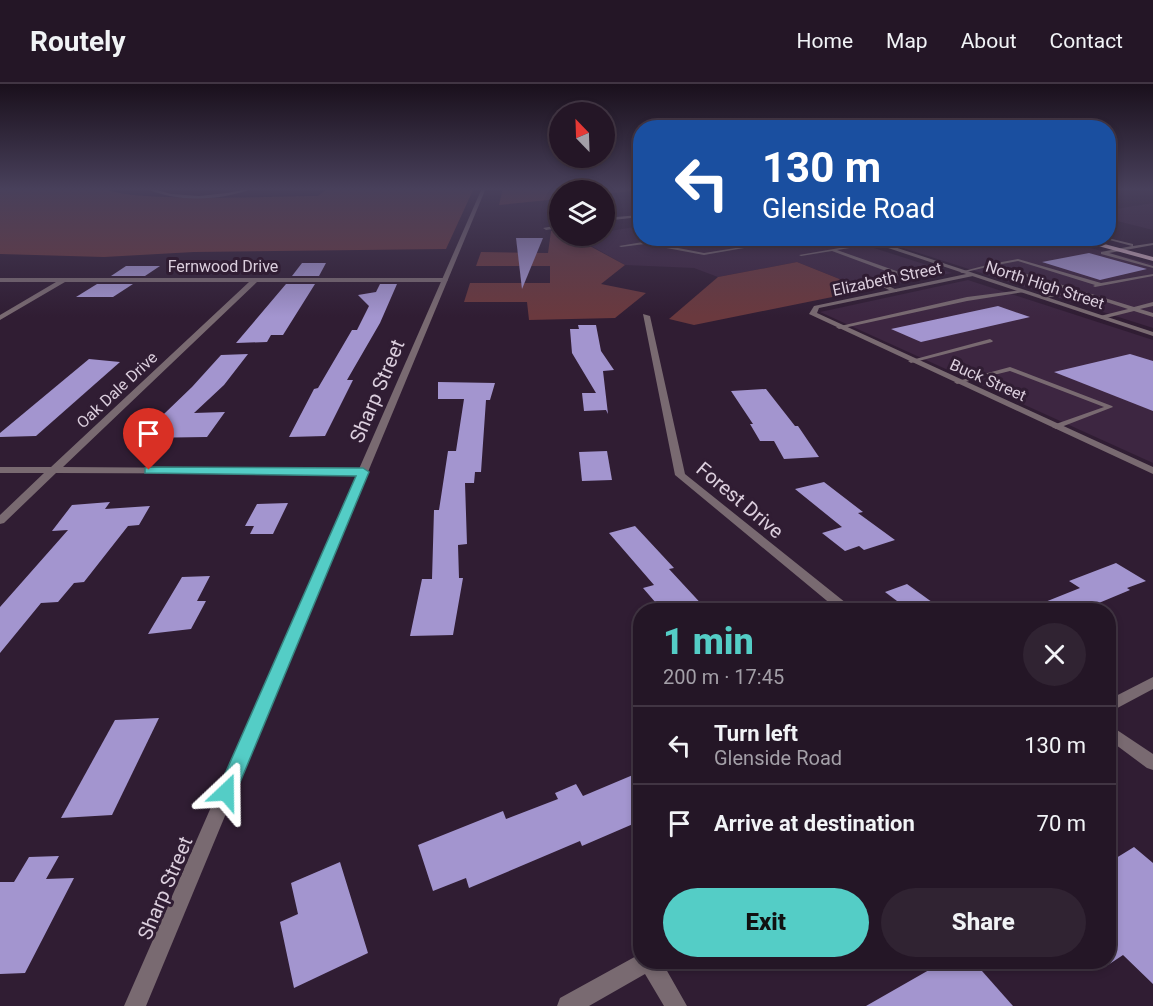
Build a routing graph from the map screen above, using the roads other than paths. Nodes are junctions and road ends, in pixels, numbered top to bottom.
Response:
1 (466, 231) edge
2 (1116, 241) edge
3 (633, 244) edge
4 (1153, 244) edge
5 (621, 246) dead end
6 (668, 246) edge
7 (753, 246) edge
8 (862, 246) edge
9 (883, 246) edge
10 (1102, 246) edge
11 (1137, 246) junction
12 (832, 250) junction
13 (1117, 250) junction
14 (801, 255) dead end
15 (1153, 260) edge
16 (991, 265) junction
17 (1153, 267) edge
18 (962, 272) junction
19 (971, 275) junction
20 (1153, 275) edge
21 (0, 280) edge
22 (63, 280) junction
23 (255, 280) junction
24 (445, 280) junction
25 (1101, 285) junction
26 (1075, 290) junction
27 (895, 291) junction
28 (1022, 291) junction
29 (1043, 298) junction
30 (1153, 304) edge
31 (1135, 309) junction
32 (813, 314) joint
33 (1153, 315) edge
34 (646, 316) dead end
35 (1102, 317) junction
36 (0, 318) edge
37 (839, 327) junction
38 (1153, 334) edge
39 (990, 341) dead end
40 (911, 361) junction
41 (957, 382) junction
42 (1056, 427) junction
43 (0, 470) edge
44 (54, 470) junction
45 (1153, 471) edge
46 (363, 472) junction
47 (0, 521) edge
48 (837, 603) edge
49 (1153, 682) edge
50 (1116, 703) edge
51 (1116, 736) edge
52 (1153, 762) edge
53 (635, 969) edge
54 (652, 969) edge
55 (135, 1006) edge
56 (568, 1006) edge
57 (676, 1006) edge

1 - 24 street, Sharp Street
2 - 11 lane
3 - 5 lane
4 - 11 lane
6 - 7 lane
8 - 12 lane
9 - 18 street, North High Street
10 - 13 main road
11 - 13 lane
12 - 14 lane
12 - 27 lane
13 - 15 main road
13 - 17 lane
16 - 18 lane
16 - 25 lane
16 - 26 lane
18 - 19 street, North High Street
19 - 27 street, Elizabeth Street
19 - 28 street, North High Street
20 - 25 lane
21 - 22 street, Fernwood Drive
22 - 23 street, Fernwood Drive
22 - 36 street
23 - 24 street, Fernwood Drive
23 - 44 street, Oak Dale Drive
24 - 46 street, Sharp Street
25 - 26 lane
26 - 29 lane
26 - 31 lane
27 - 32 street, Elizabeth Street
28 - 29 street, North High Street
28 - 37 lane
29 - 35 street, North High Street
30 - 31 lane
31 - 33 lane
31 - 35 lane
32 - 37 street, Buck Street
34 - 48 street, Forest Drive
35 - 38 street, North High Street
37 - 40 street, Buck Street
39 - 40 lane
40 - 41 street, Buck Street
41 - 42 street, Buck Street
41 - 42 lane
42 - 45 street, Buck Street
43 - 44 street
44 - 46 street
44 - 47 street, Oak Dale Drive
46 - 55 street, Sharp Street
49 - 50 street
51 - 52 street
53 - 56 street
54 - 57 street

